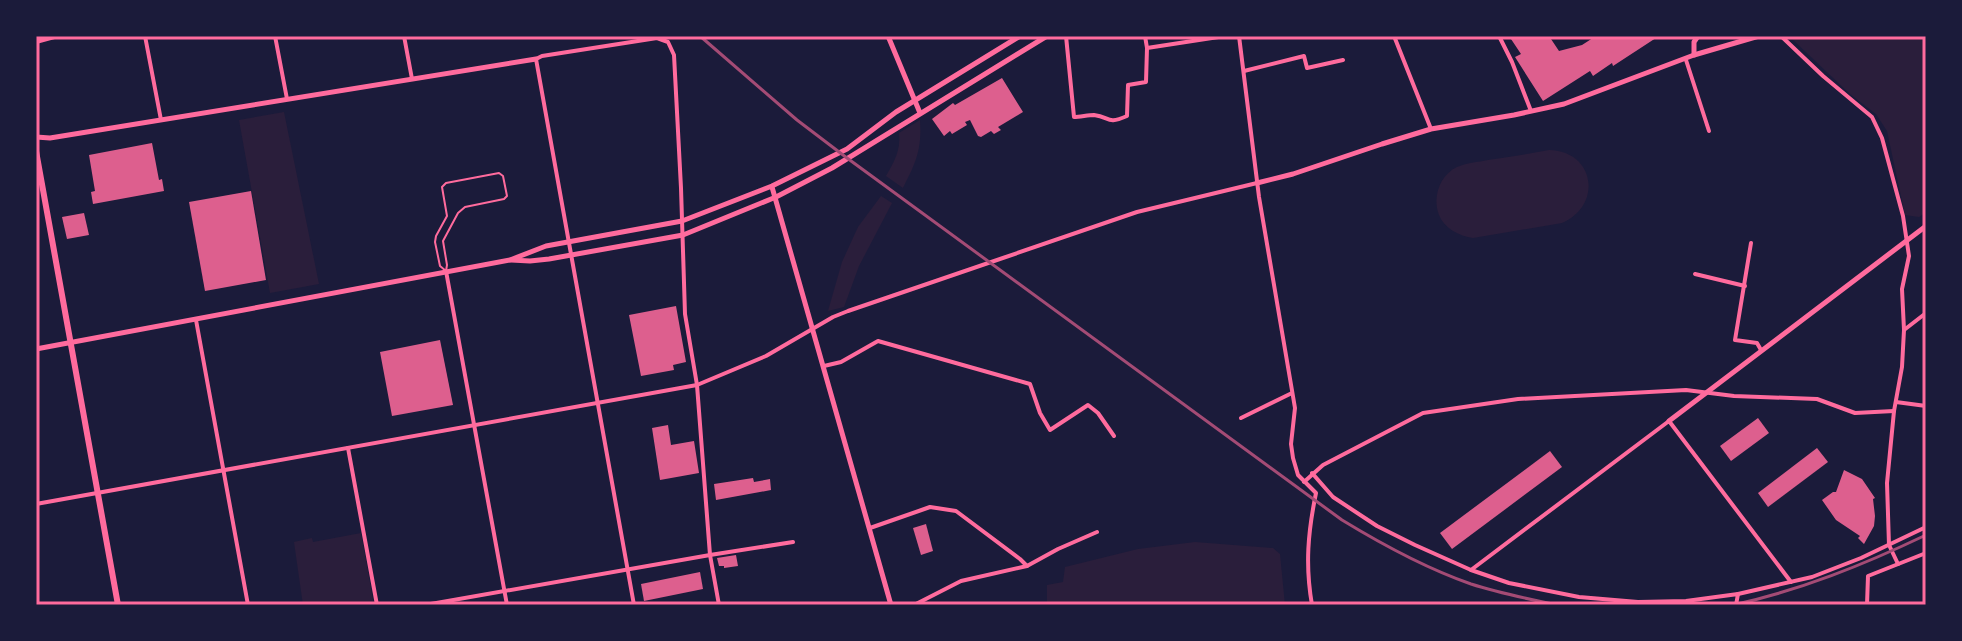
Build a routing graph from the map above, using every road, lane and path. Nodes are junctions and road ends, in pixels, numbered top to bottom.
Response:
1 (58, 36) edge
2 (145, 36) edge
3 (275, 36) edge
4 (404, 36) edge
5 (888, 36) edge
6 (1020, 36) edge
7 (1047, 36) edge
8 (1066, 36) edge
9 (1145, 36) edge
10 (1225, 36) edge
11 (1239, 36) edge
12 (1394, 36) edge
13 (1499, 36) edge
14 (1698, 36) edge
15 (1759, 36) edge
16 (1781, 36) edge
17 (36, 42) edge
18 (1147, 48) junction
19 (1694, 55) junction
20 (536, 59) junction
21 (1343, 60) dead end
22 (1686, 60) junction
23 (1244, 71) junction
24 (412, 79) junction
25 (287, 99) junction
26 (914, 101) junction
27 (1531, 111) junction
28 (920, 113) junction
29 (161, 120) junction
30 (1431, 129) junction
31 (1709, 131) dead end
32 (36, 137) edge
33 (36, 151) edge
34 (1257, 183) junction
35 (772, 186) junction
36 (776, 197) junction
37 (682, 221) junction
38 (1926, 226) edge
39 (683, 235) junction
40 (1907, 240) junction
41 (569, 242) junction
42 (1751, 243) dead end
43 (571, 255) junction
44 (510, 260) junction
45 (446, 271) junction
46 (1695, 274) dead end
47 (1745, 286) junction
48 (1926, 313) edge
49 (195, 317) junction
50 (813, 329) junction
51 (1904, 330) junction
52 (71, 342) junction
53 (36, 349) edge
54 (1761, 350) junction
55 (824, 366) junction
56 (697, 385) junction
57 (1706, 392) junction
58 (1292, 393) junction
59 (1896, 402) junction
60 (598, 403) junction
61 (1926, 406) edge
62 (1894, 411) junction
63 (1241, 418) dead end
64 (1669, 421) junction
65 (474, 425) junction
66 (1114, 436) dead end
67 (348, 448) junction
68 (223, 471) junction
69 (1312, 473) junction
70 (1304, 482) junction
71 (98, 493) junction
72 (36, 504) edge
73 (1926, 527) edge
74 (870, 528) junction
75 (1097, 532) dead end
76 (793, 542) dead end
77 (1889, 545) junction
78 (1926, 553) edge
79 (710, 555) junction
80 (1898, 564) junction
81 (1027, 566) junction
82 (628, 569) junction
83 (1471, 570) junction
84 (1791, 582) junction
85 (505, 590) junction
86 (1738, 594) junction
87 (118, 605) edge
88 (248, 605) edge
89 (377, 605) edge
90 (425, 605) edge
91 (507, 605) edge
92 (634, 605) edge
93 (719, 605) edge
94 (891, 605) edge
95 (914, 605) edge
96 (1312, 605) edge
97 (1736, 605) edge
98 (1867, 605) edge

1 - 17 street
2 - 29 street
3 - 25 street
4 - 24 street
5 - 26 street
6 - 26 street
7 - 28 street
8 - 18 street
9 - 18 street
10 - 18 street
11 - 23 street
12 - 30 street
13 - 27 street
14 - 19 street
15 - 19 street
16 - 40 street
19 - 22 street
20 - 24 street
20 - 37 street
20 - 41 street
21 - 23 street
22 - 27 street
22 - 31 street
23 - 34 street
24 - 25 street
25 - 29 street
26 - 28 street
26 - 35 street
27 - 30 street
28 - 36 street
29 - 32 street
30 - 34 street
33 - 52 main road
34 - 50 street
34 - 58 street
35 - 36 street
35 - 37 street
36 - 39 street
36 - 50 street
37 - 39 street
37 - 41 street
38 - 40 street
39 - 43 street
39 - 56 street
40 - 51 street
40 - 54 street
41 - 43 street
41 - 44 street
42 - 47 street
43 - 44 street
43 - 60 street
44 - 45 street
45 - 45 lane
45 - 49 street
45 - 65 street
46 - 47 street
47 - 54 street
48 - 51 street
49 - 52 street
49 - 68 street
50 - 55 street
50 - 56 street
51 - 59 street
52 - 53 street
52 - 71 main road
54 - 57 street
55 - 66 street
55 - 74 street
56 - 60 street
56 - 79 street
57 - 62 street
57 - 64 street
57 - 69 street
58 - 63 street
58 - 70 street
59 - 61 street
59 - 62 street
60 - 65 street
60 - 82 street
62 - 77 street
64 - 83 street
64 - 84 street
65 - 67 street
65 - 85 street
67 - 68 street
67 - 89 street
68 - 71 street
68 - 88 street
69 - 70 street
69 - 83 street
70 - 96 street
71 - 72 street
71 - 87 main road
73 - 77 street
74 - 81 street
74 - 94 street
75 - 81 street
76 - 79 street
77 - 80 street
77 - 84 street
78 - 80 street
79 - 82 street
79 - 93 street
80 - 98 street
81 - 95 street
82 - 85 street
82 - 92 street
83 - 86 street
84 - 86 street
85 - 90 street
85 - 91 street
86 - 97 street

